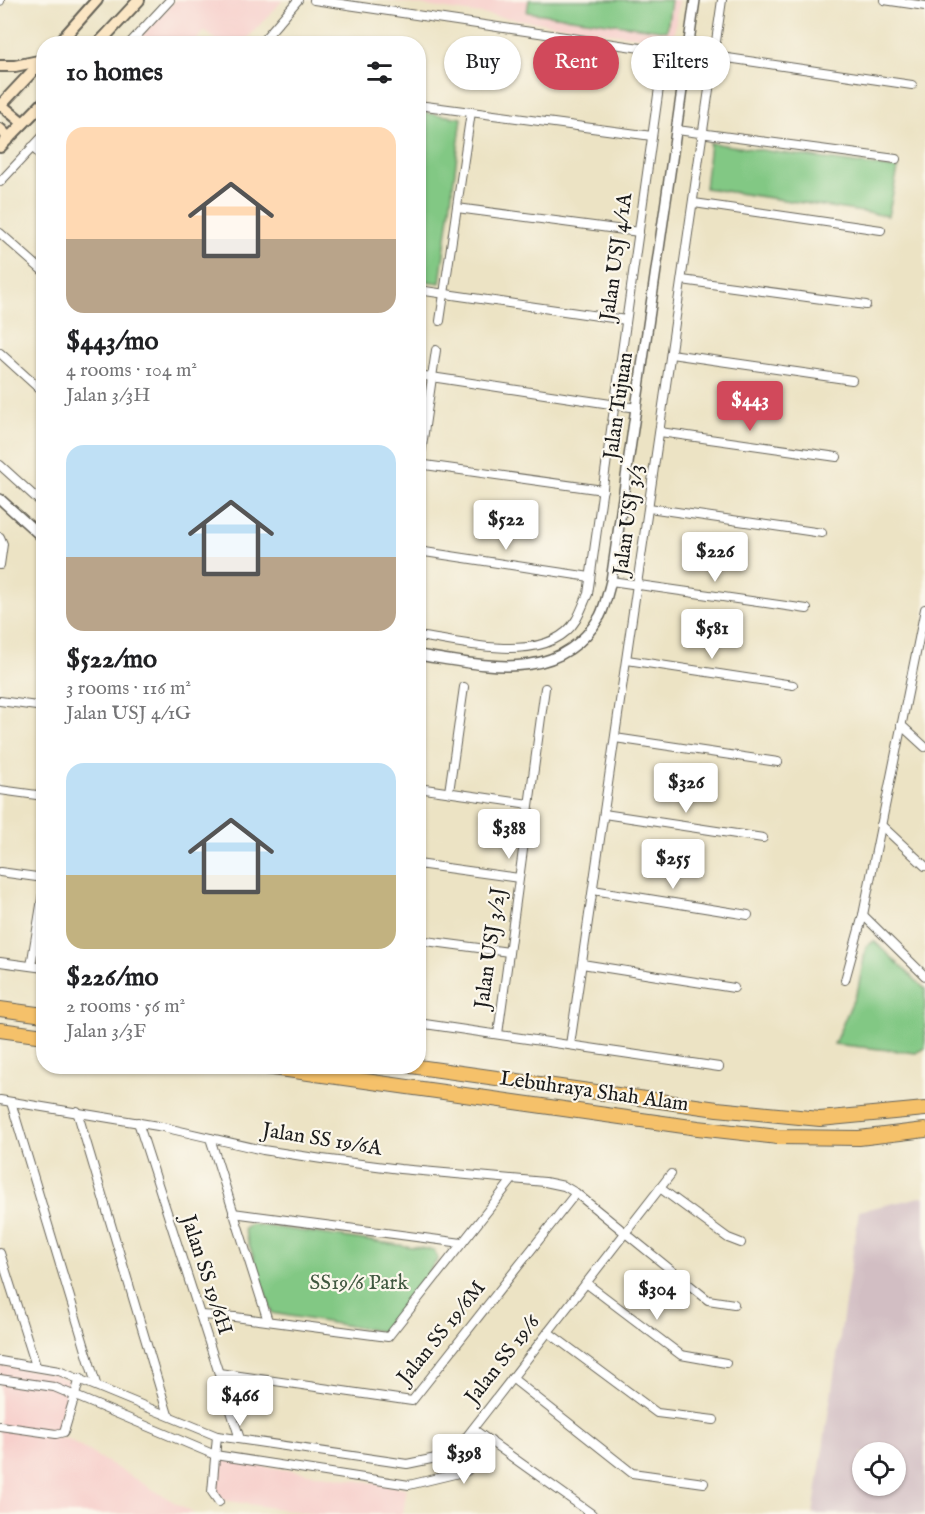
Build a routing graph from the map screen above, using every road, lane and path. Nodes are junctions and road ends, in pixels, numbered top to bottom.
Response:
1 (97, 0) edge
2 (139, 0) edge
3 (170, 0) edge
4 (298, 0) edge
5 (314, 0) edge
6 (695, 0) edge
7 (722, 0) edge
8 (884, 0) edge
9 (925, 6) edge
10 (65, 36) edge
11 (105, 36) edge
12 (136, 36) edge
13 (267, 36) edge
14 (690, 36) edge
15 (717, 36) edge
16 (631, 47) edge
17 (730, 58) edge
18 (36, 62) edge
19 (0, 66) edge
20 (36, 67) edge
21 (912, 85) dead end
22 (659, 90) edge
23 (683, 90) edge
24 (709, 90) edge
25 (0, 105) edge
26 (426, 106) edge
27 (36, 110) edge
28 (471, 112) junction
29 (24, 123) junction
30 (0, 129) edge
31 (677, 130) junction
32 (703, 134) junction
33 (652, 136) junction
34 (9, 138) junction
35 (36, 143) edge
36 (0, 147) edge
37 (32, 147) junction
38 (36, 151) edge
39 (896, 159) dead end
40 (0, 182) edge
41 (693, 203) junction
42 (457, 208) junction
43 (880, 230) dead end
44 (0, 232) edge
45 (639, 232) junction
46 (36, 265) edge
47 (682, 280) junction
48 (426, 291) edge
49 (444, 294) junction
50 (866, 305) dead end
51 (626, 320) junction
52 (440, 321) dead end
53 (436, 350) dead end
54 (0, 353) edge
55 (672, 354) junction
56 (426, 376) edge
57 (432, 377) junction
58 (852, 380) dead end
59 (36, 386) edge
60 (615, 405) junction
61 (637, 408) junction
62 (426, 418) edge
63 (660, 432) junction
64 (837, 457) dead end
65 (0, 465) edge
66 (426, 466) edge
67 (603, 490) junction
68 (36, 498) edge
69 (0, 499) edge
70 (649, 508) junction
71 (36, 532) edge
72 (822, 533) dead end
73 (0, 537) edge
74 (426, 552) edge
75 (0, 565) edge
76 (590, 577) junction
77 (612, 581) junction
78 (638, 584) junction
79 (807, 609) dead end
80 (925, 609) edge
81 (923, 627) edge
82 (426, 637) edge
83 (426, 656) edge
84 (627, 660) junction
85 (793, 685) dead end
86 (464, 687) dead end
87 (545, 688) dead end
88 (0, 701) edge
89 (36, 706) edge
90 (901, 725) junction
91 (615, 738) junction
92 (925, 747) edge
93 (778, 762) dead end
94 (426, 789) edge
95 (0, 790) edge
96 (449, 792) junction
97 (36, 795) edge
98 (530, 804) junction
99 (604, 814) junction
100 (881, 825) junction
101 (763, 838) dead end
102 (426, 865) edge
103 (925, 866) edge
104 (0, 872) edge
105 (36, 877) edge
106 (519, 878) junction
107 (593, 890) junction
108 (748, 915) dead end
109 (863, 915) junction
110 (36, 936) edge
111 (426, 940) edge
112 (509, 952) junction
113 (0, 962) edge
114 (582, 964) junction
115 (31, 966) junction
116 (36, 967) edge
117 (925, 976) edge
118 (845, 980) dead end
119 (734, 988) dead end
120 (0, 1009) edge
121 (36, 1014) edge
122 (426, 1024) edge
123 (0, 1030) edge
124 (498, 1034) junction
125 (36, 1035) edge
126 (570, 1045) junction
127 (719, 1067) dead end
128 (426, 1068) edge
129 (316, 1074) edge
130 (0, 1100) edge
131 (11, 1102) junction
132 (925, 1109) edge
133 (77, 1111) junction
134 (138, 1122) junction
135 (925, 1130) edge
136 (210, 1138) junction
137 (671, 1174) dead end
138 (512, 1180) junction
139 (660, 1188) junction
140 (576, 1193) junction
141 (233, 1213) junction
142 (625, 1234) junction
143 (462, 1243) junction
144 (741, 1243) dead end
145 (0, 1253) edge
146 (586, 1283) junction
147 (734, 1304) dead end
148 (200, 1315) junction
149 (268, 1321) junction
150 (548, 1332) junction
151 (0, 1361) edge
152 (726, 1363) dead end
153 (36, 1366) junction
154 (219, 1374) junction
155 (80, 1378) junction
156 (512, 1378) junction
157 (0, 1379) edge
158 (96, 1384) junction
159 (74, 1395) junction
160 (168, 1415) junction
161 (714, 1420) dead end
162 (0, 1426) edge
163 (472, 1429) junction
164 (217, 1436) junction
165 (240, 1439) junction
166 (491, 1441) junction
167 (215, 1455) junction
168 (704, 1483) dead end
169 (219, 1502) dead end
170 (592, 1514) edge

1 - 10 main road
2 - 11 main road
3 - 12 street
4 - 13 street
5 - 16 street
6 - 14 street, Jalan Tujuan
7 - 15 street, Jalan USJ 3/3
8 - 9 street
17 - 21 street
18 - 19 main road
20 - 25 main road
22 - 33 street, Jalan USJ 4/1A
23 - 31 street, Jalan Tujuan
24 - 32 street, Jalan USJ 3/3
25 - 29 main road
26 - 28 street
27 - 29 main road
28 - 33 street
28 - 42 street
29 - 34 main road
30 - 34 main road
31 - 32 street
31 - 61 street, Jalan Tujuan
32 - 39 street
32 - 41 street, Jalan USJ 3/3
33 - 45 street, Jalan USJ 4/1A
34 - 36 main road
35 - 37 street
37 - 38 street
37 - 40 street
41 - 43 street
41 - 47 street, Jalan USJ 3/3
42 - 45 street
42 - 49 street
44 - 46 street
45 - 51 street, Jalan USJ 4/1A
47 - 50 street
47 - 55 street, Jalan USJ 3/3
48 - 49 street
49 - 51 street
49 - 52 street
51 - 60 street, Jalan USJ 4/1A
53 - 57 street
54 - 59 street
55 - 58 street
55 - 63 street, Jalan USJ 3/3
56 - 57 street
57 - 60 street
57 - 62 street
60 - 61 street
60 - 67 street, Jalan USJ 4/1A
61 - 77 street, Jalan Tujuan
63 - 64 street
63 - 70 street, Jalan USJ 3/3
65 - 68 street
66 - 67 street
67 - 76 street, Jalan USJ 4/1A
69 - 71 street
70 - 72 street
70 - 78 street, Jalan USJ 3/3
73 - 75 street
74 - 76 street
76 - 82 street, Jalan USJ 4/1A
77 - 78 street
77 - 83 street, Jalan Tujuan
78 - 79 street
78 - 84 street, Jalan USJ 3/3
80 - 81 street
81 - 90 street
84 - 85 street
84 - 91 street, Jalan USJ 3/3
86 - 96 street
87 - 98 street, Jalan USJ 3/2J
88 - 89 street
90 - 92 street
90 - 100 street
91 - 93 street
91 - 99 street, Jalan USJ 3/3
94 - 96 street
95 - 97 street
96 - 98 street
98 - 106 street, Jalan USJ 3/2J
99 - 101 street
99 - 107 street, Jalan USJ 3/3
100 - 103 street
100 - 109 street
102 - 106 street
104 - 105 street
106 - 112 street, Jalan USJ 3/2J
107 - 108 street
107 - 114 street, Jalan USJ 3/3
109 - 117 street
109 - 118 street
110 - 115 street
111 - 112 street
112 - 124 street, Jalan USJ 3/2J
113 - 115 street
114 - 119 street
114 - 126 street, Jalan USJ 3/3
115 - 116 street
120 - 121 highway
122 - 124 street
123 - 125 highway
124 - 126 street
126 - 127 street
128 - 132 highway, Lebuhraya Shah Alam
129 - 135 highway, Lebuhraya Shah Alam
130 - 131 street, Jalan SS 19/6A
131 - 133 street, Jalan SS 19/6A
131 - 158 street
133 - 134 street, Jalan SS 19/6A
133 - 160 street
134 - 136 street, Jalan SS 19/6A
134 - 148 street, Jalan SS 19/6H
136 - 138 street, Jalan SS 19/6A
136 - 141 street
137 - 139 street, Jalan SS 19/6
138 - 140 street, Jalan SS 19/6A
138 - 143 street
139 - 142 street, Jalan SS 19/6
139 - 144 street
140 - 142 street, Jalan SS 19/6A
140 - 154 street, Jalan SS 19/6M
141 - 143 street
141 - 149 street
142 - 146 street, Jalan SS 19/6
142 - 147 street, Jalan SS 19/6A
143 - 149 street
145 - 153 street
146 - 150 street, Jalan SS 19/6
146 - 152 street
148 - 149 street
148 - 154 street, Jalan SS 19/6H
150 - 156 street, Jalan SS 19/6
150 - 161 street
151 - 153 street, Jalan SS 19/6
153 - 155 street, Jalan SS 19/6
154 - 165 street, Jalan SS 19/6H
155 - 158 street, Jalan SS 19/6
155 - 159 street
156 - 163 street, Jalan SS 19/6
156 - 168 street
157 - 159 street
158 - 160 street, Jalan SS 19/6
159 - 162 street
159 - 167 street
160 - 164 street, Jalan SS 19/6
163 - 165 street, Jalan SS 19/6
163 - 166 street
164 - 165 street, Jalan SS 19/6
164 - 167 street
166 - 167 street
166 - 170 street
167 - 169 street

